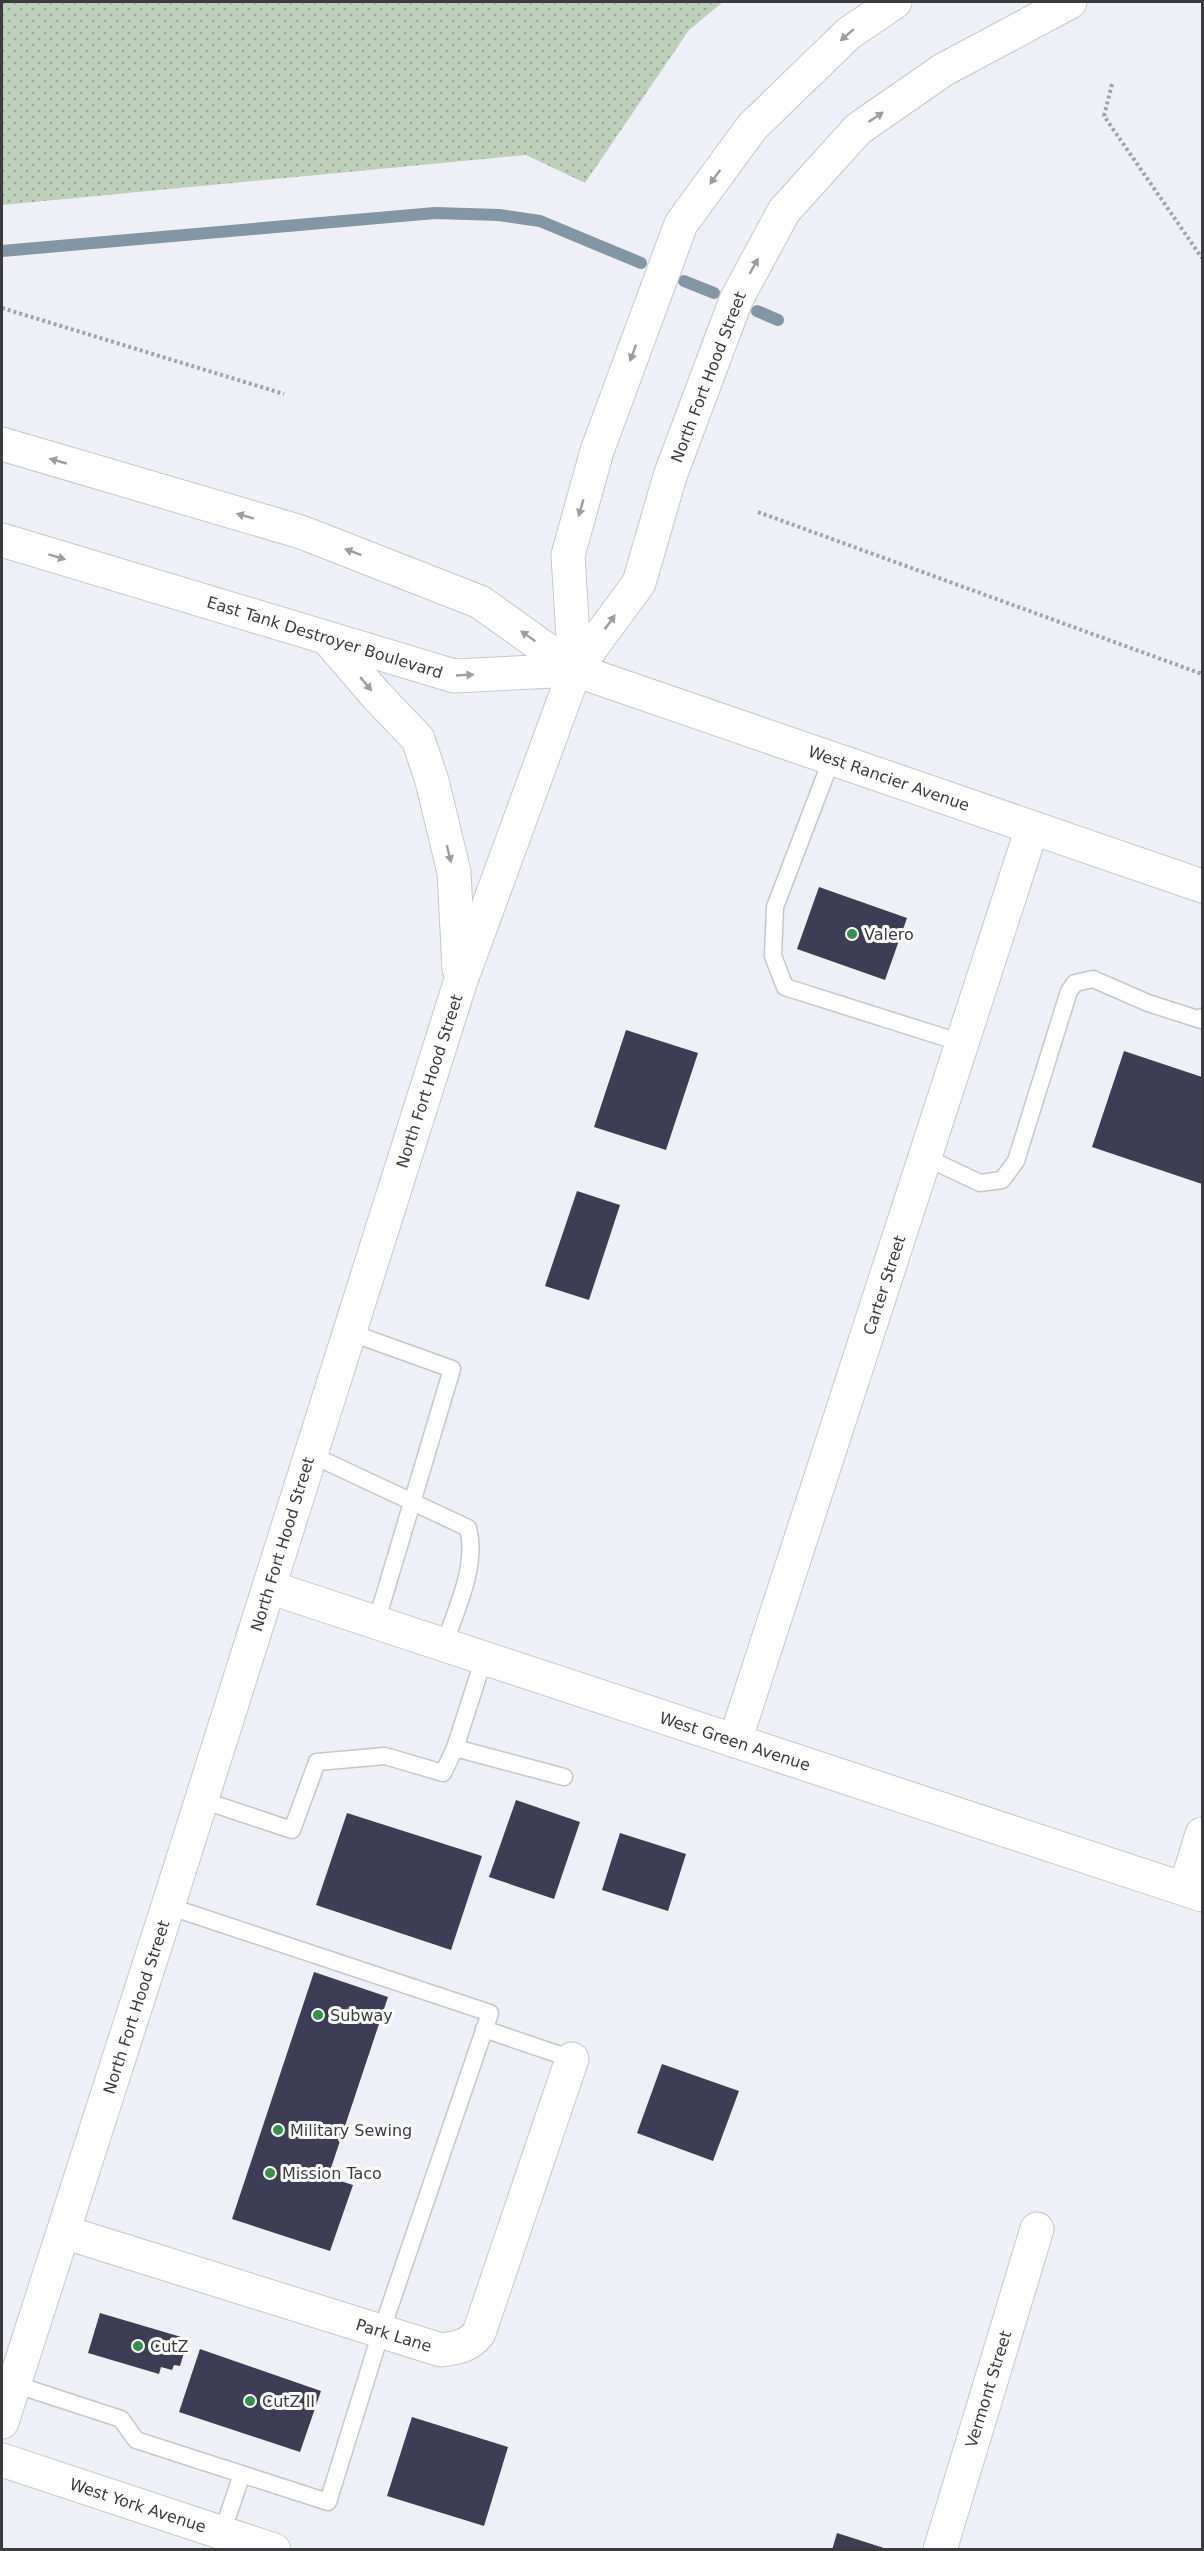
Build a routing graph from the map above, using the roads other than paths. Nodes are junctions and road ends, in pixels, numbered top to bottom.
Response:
1 (895, 2) edge
2 (1070, 2) edge
3 (2, 444) edge
4 (2, 540) edge
5 (328, 639) junction
6 (575, 670) junction
7 (832, 759) junction
8 (1032, 828) junction
9 (1203, 886) edge
10 (460, 983) junction
11 (1202, 1019) edge
12 (962, 1043) junction
13 (925, 1157) junction
14 (349, 1332) junction
15 (310, 1454) junction
16 (412, 1502) junction
17 (268, 1587) junction
18 (376, 1623) junction
19 (444, 1645) junction
20 (484, 1658) junction
21 (735, 1742) junction
22 (455, 1748) junction
23 (564, 1777) dead end
24 (202, 1800) junction
25 (1203, 1834) edge
26 (1194, 1892) edge
27 (168, 1906) junction
28 (484, 2029) junction
29 (572, 2059) joint
30 (1037, 2229) dead end
31 (64, 2232) junction
32 (381, 2332) junction
33 (14, 2384) junction
34 (2, 2422) edge
35 (2, 2460) edge
36 (242, 2474) junction
37 (222, 2533) junction
38 (274, 2550) edge
39 (940, 2550) edge

1 -> 6 street, North Fort Hood Street
6 -> 2 street, North Fort Hood Street
6 -> 3 street
4 -> 5 street, East Tank Destroyer Boulevard
5 -> 6 street, East Tank Destroyer Boulevard
5 -> 10 street
6 - 7 street, West Rancier Avenue
6 - 10 street, North Fort Hood Street
7 - 8 street, West Rancier Avenue
7 - 12 lane
8 - 9 street, West Rancier Avenue
8 - 12 street, Carter Street
10 - 14 street, North Fort Hood Street
11 - 13 lane
12 - 13 street, Carter Street
13 - 21 street, Carter Street
14 - 15 street, North Fort Hood Street
14 - 16 lane
15 - 16 lane
15 - 17 street, North Fort Hood Street
16 - 18 lane
16 - 19 lane
17 - 18 street, West Green Avenue
17 - 24 street, North Fort Hood Street
18 - 19 street, West Green Avenue
19 - 20 street, West Green Avenue
20 - 21 street, West Green Avenue
20 - 22 lane
21 - 26 street, West Green Avenue
22 - 23 lane
22 - 24 lane
24 - 27 street, North Fort Hood Street
25 - 26 street
27 - 28 lane
27 - 31 street, North Fort Hood Street
28 - 29 lane
28 - 32 lane
29 - 32 street, Park Lane
30 - 39 street, Vermont Street
31 - 32 street, Park Lane
31 - 33 street, North Fort Hood Street
32 - 36 lane
33 - 34 street, North Fort Hood Street
33 - 36 lane
35 - 37 street, West York Avenue
36 - 37 lane
37 - 38 street, West York Avenue

